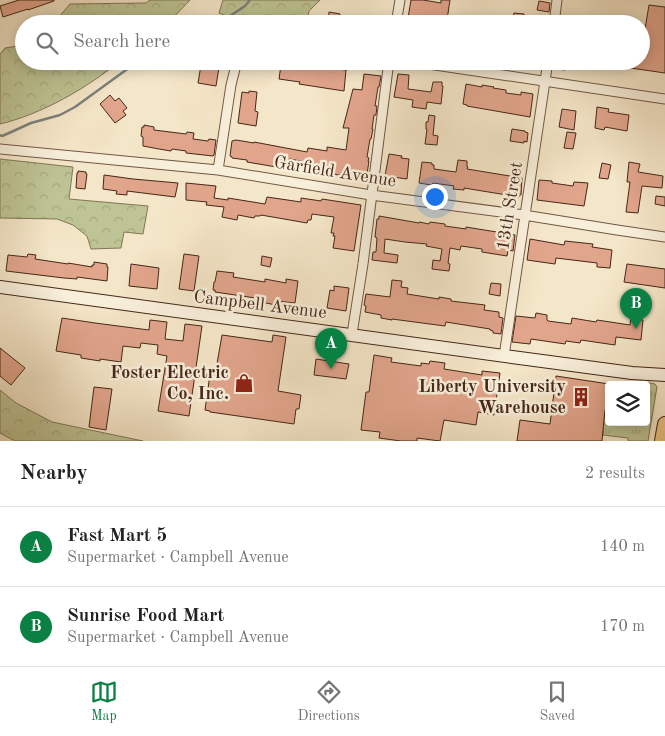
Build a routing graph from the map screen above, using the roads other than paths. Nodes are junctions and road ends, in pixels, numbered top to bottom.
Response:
1 (400, 0) edge
2 (557, 0) edge
3 (398, 15) edge
4 (555, 15) edge
5 (234, 70) edge
6 (388, 70) edge
7 (470, 70) edge
8 (547, 70) edge
9 (545, 81) junction
10 (665, 98) edge
11 (0, 149) edge
12 (218, 170) junction
13 (371, 195) junction
14 (524, 215) junction
15 (665, 236) edge
16 (0, 287) edge
17 (352, 334) junction
18 (504, 356) junction
19 (665, 375) edge
20 (665, 424) edge
21 (665, 428) edge
22 (662, 441) edge

1 - 3 street
2 - 4 street
5 - 12 street
6 - 13 street
7 - 9 street
8 - 9 street, 13th Street
9 - 10 street
9 - 14 street, 13th Street
11 - 12 street, Garfield Avenue
12 - 13 street, Garfield Avenue
13 - 14 street, Garfield Avenue
13 - 17 street
14 - 15 street, Garfield Avenue
14 - 18 street, 13th Street
16 - 17 main road, Campbell Avenue
17 - 18 main road, Campbell Avenue
18 - 19 main road, Campbell Avenue
20 - 21 main road
21 - 22 main road

